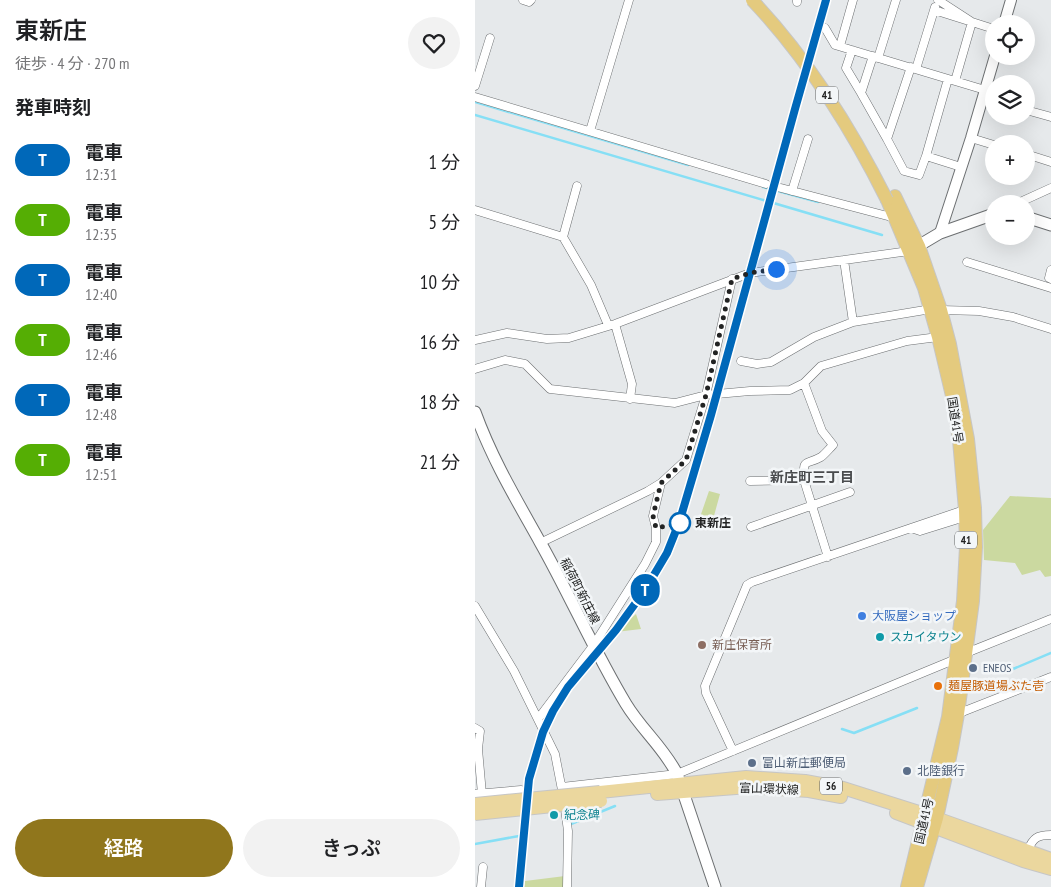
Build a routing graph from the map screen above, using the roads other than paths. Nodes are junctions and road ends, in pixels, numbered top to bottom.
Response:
1 (523, 0) edge
2 (531, 0) edge
3 (629, 0) edge
4 (752, 0) edge
5 (763, 0) edge
6 (853, 0) edge
7 (896, 0) edge
8 (938, 0) edge
9 (1011, 0) edge
10 (934, 10) junction
11 (1007, 15) edge
12 (973, 22) junction
13 (985, 26) edge
14 (825, 28) dead end
15 (490, 38) dead end
16 (840, 46) junction
17 (852, 50) junction
18 (876, 57) junction
19 (992, 65) edge
20 (913, 68) junction
21 (952, 80) junction
22 (475, 86) edge
23 (861, 93) junction
24 (984, 93) junction
25 (475, 98) edge
26 (1035, 113) edge
27 (1051, 117) edge
28 (589, 131) junction
29 (971, 138) junction
30 (808, 139) dead end
31 (887, 139) junction
32 (985, 142) edge
33 (925, 156) junction
34 (1035, 157) edge
35 (1051, 162) edge
36 (961, 167) junction
37 (766, 184) dead end
38 (577, 186) dead end
39 (781, 188) dead end
40 (1051, 188) edge
41 (792, 191) junction
42 (1035, 195) edge
43 (891, 198) junction
44 (475, 210) edge
45 (985, 217) edge
46 (895, 218) junction
47 (1035, 220) edge
48 (1051, 225) edge
49 (940, 233) junction
50 (563, 237) junction
51 (914, 249) junction
52 (844, 260) junction
53 (967, 262) dead end
54 (1050, 276) edge
55 (732, 279) junction
56 (1038, 284) junction
57 (1051, 288) edge
58 (936, 310) junction
59 (853, 322) junction
60 (612, 325) junction
61 (1051, 329) edge
62 (938, 337) junction
63 (475, 340) edge
64 (741, 361) dead end
65 (475, 369) edge
66 (804, 383) junction
67 (706, 395) junction
68 (630, 399) junction
69 (475, 412) edge
70 (804, 480) junction
71 (750, 481) dead end
72 (661, 483) junction
73 (850, 492) dead end
74 (811, 506) junction
75 (970, 512) junction
76 (751, 527) dead end
77 (540, 542) junction
78 (828, 557) junction
79 (475, 606) edge
80 (1051, 619) edge
81 (593, 646) junction
82 (961, 656) junction
83 (1051, 677) edge
84 (953, 715) junction
85 (538, 719) junction
86 (475, 728) edge
87 (477, 749) edge
88 (733, 751) junction
89 (680, 783) junction
90 (562, 787) junction
91 (521, 790) dead end
92 (477, 797) edge
93 (601, 797) junction
94 (475, 814) edge
95 (930, 821) junction
96 (1051, 835) edge
97 (1028, 850) junction
98 (1051, 859) edge
99 (483, 867) dead end
100 (1051, 870) edge
101 (481, 887) edge
102 (567, 887) edge
103 (715, 887) edge
104 (907, 887) edge
105 (917, 887) edge

1 - 2 street
3 - 28 street
4 - 43 highway, 国道41号 / 41, bridge
5 - 43 highway, 国道41号 / 41
6 - 16 street
7 - 18 street
8 - 10 street
8 - 12 street
9 - 11 street
10 - 12 street
10 - 20 street
12 - 13 street
12 - 21 street
14 - 16 street
15 - 22 street
16 - 17 street
17 - 18 street
17 - 23 street
18 - 20 street
18 - 23 street
19 - 24 street
20 - 21 street
20 - 31 street
21 - 24 street
21 - 33 street
23 - 31 street
24 - 29 street
25 - 28 street
26 - 27 street
28 - 37 street
29 - 32 street
29 - 36 street
30 - 41 street
31 - 33 street
33 - 36 street
34 - 35 street
36 - 49 street
38 - 50 street
39 - 41 street
40 - 42 street
41 - 46 street
43 - 46 highway, 国道41号 / 41
43 - 51 highway, 国道41号 / 41
44 - 50 street
45 - 49 main road
46 - 51 highway, 国道41号 / 41
47 - 48 main road
49 - 51 main road
50 - 60 street
51 - 52 street
51 - 58 highway, 国道41号 / 41
52 - 55 street
52 - 59 street
53 - 56 street
54 - 56 street
55 - 60 street
55 - 67 street
56 - 57 street
58 - 59 street
58 - 61 street
58 - 62 highway, 国道41号 / 41
58 - 75 highway, 国道41号 / 41
59 - 64 street
60 - 63 street
60 - 68 street
62 - 66 street
62 - 75 highway, 国道41号 / 41
65 - 68 street
66 - 67 street
66 - 70 street
67 - 68 street
67 - 72 street
69 - 77 main road, 稲荷町新庄線
70 - 71 street
70 - 74 street
72 - 77 street
72 - 81 street
73 - 74 street
74 - 76 street
74 - 78 street
75 - 78 street
75 - 82 highway, 国道41号 / 41
77 - 81 main road, 稲荷町新庄線
78 - 88 street
79 - 85 street
80 - 82 street
81 - 85 street
81 - 89 main road, 稲荷町新庄線
82 - 84 highway, 国道41号 / 41
82 - 88 street
83 - 84 street
84 - 95 highway, 国道41号 / 41
85 - 90 street
86 - 87 street
87 - 92 street
88 - 89 street
89 - 90 street
89 - 93 main road, 富山環状線 / 56
89 - 95 main road, 富山環状線 / 56
89 - 103 main road, 稲荷町新庄線
90 - 102 street
91 - 92 street
92 - 93 main road, 富山環状線 / 56, bridge
93 - 94 main road, 富山環状線 / 56, bridge
95 - 97 main road, 富山環状線 / 56
95 - 100 main road, 富山環状線 / 56
95 - 104 highway, 国道41号 / 41
95 - 105 highway, 国道41号 / 41
96 - 97 street
97 - 98 main road, 富山環状線 / 56
99 - 101 street

